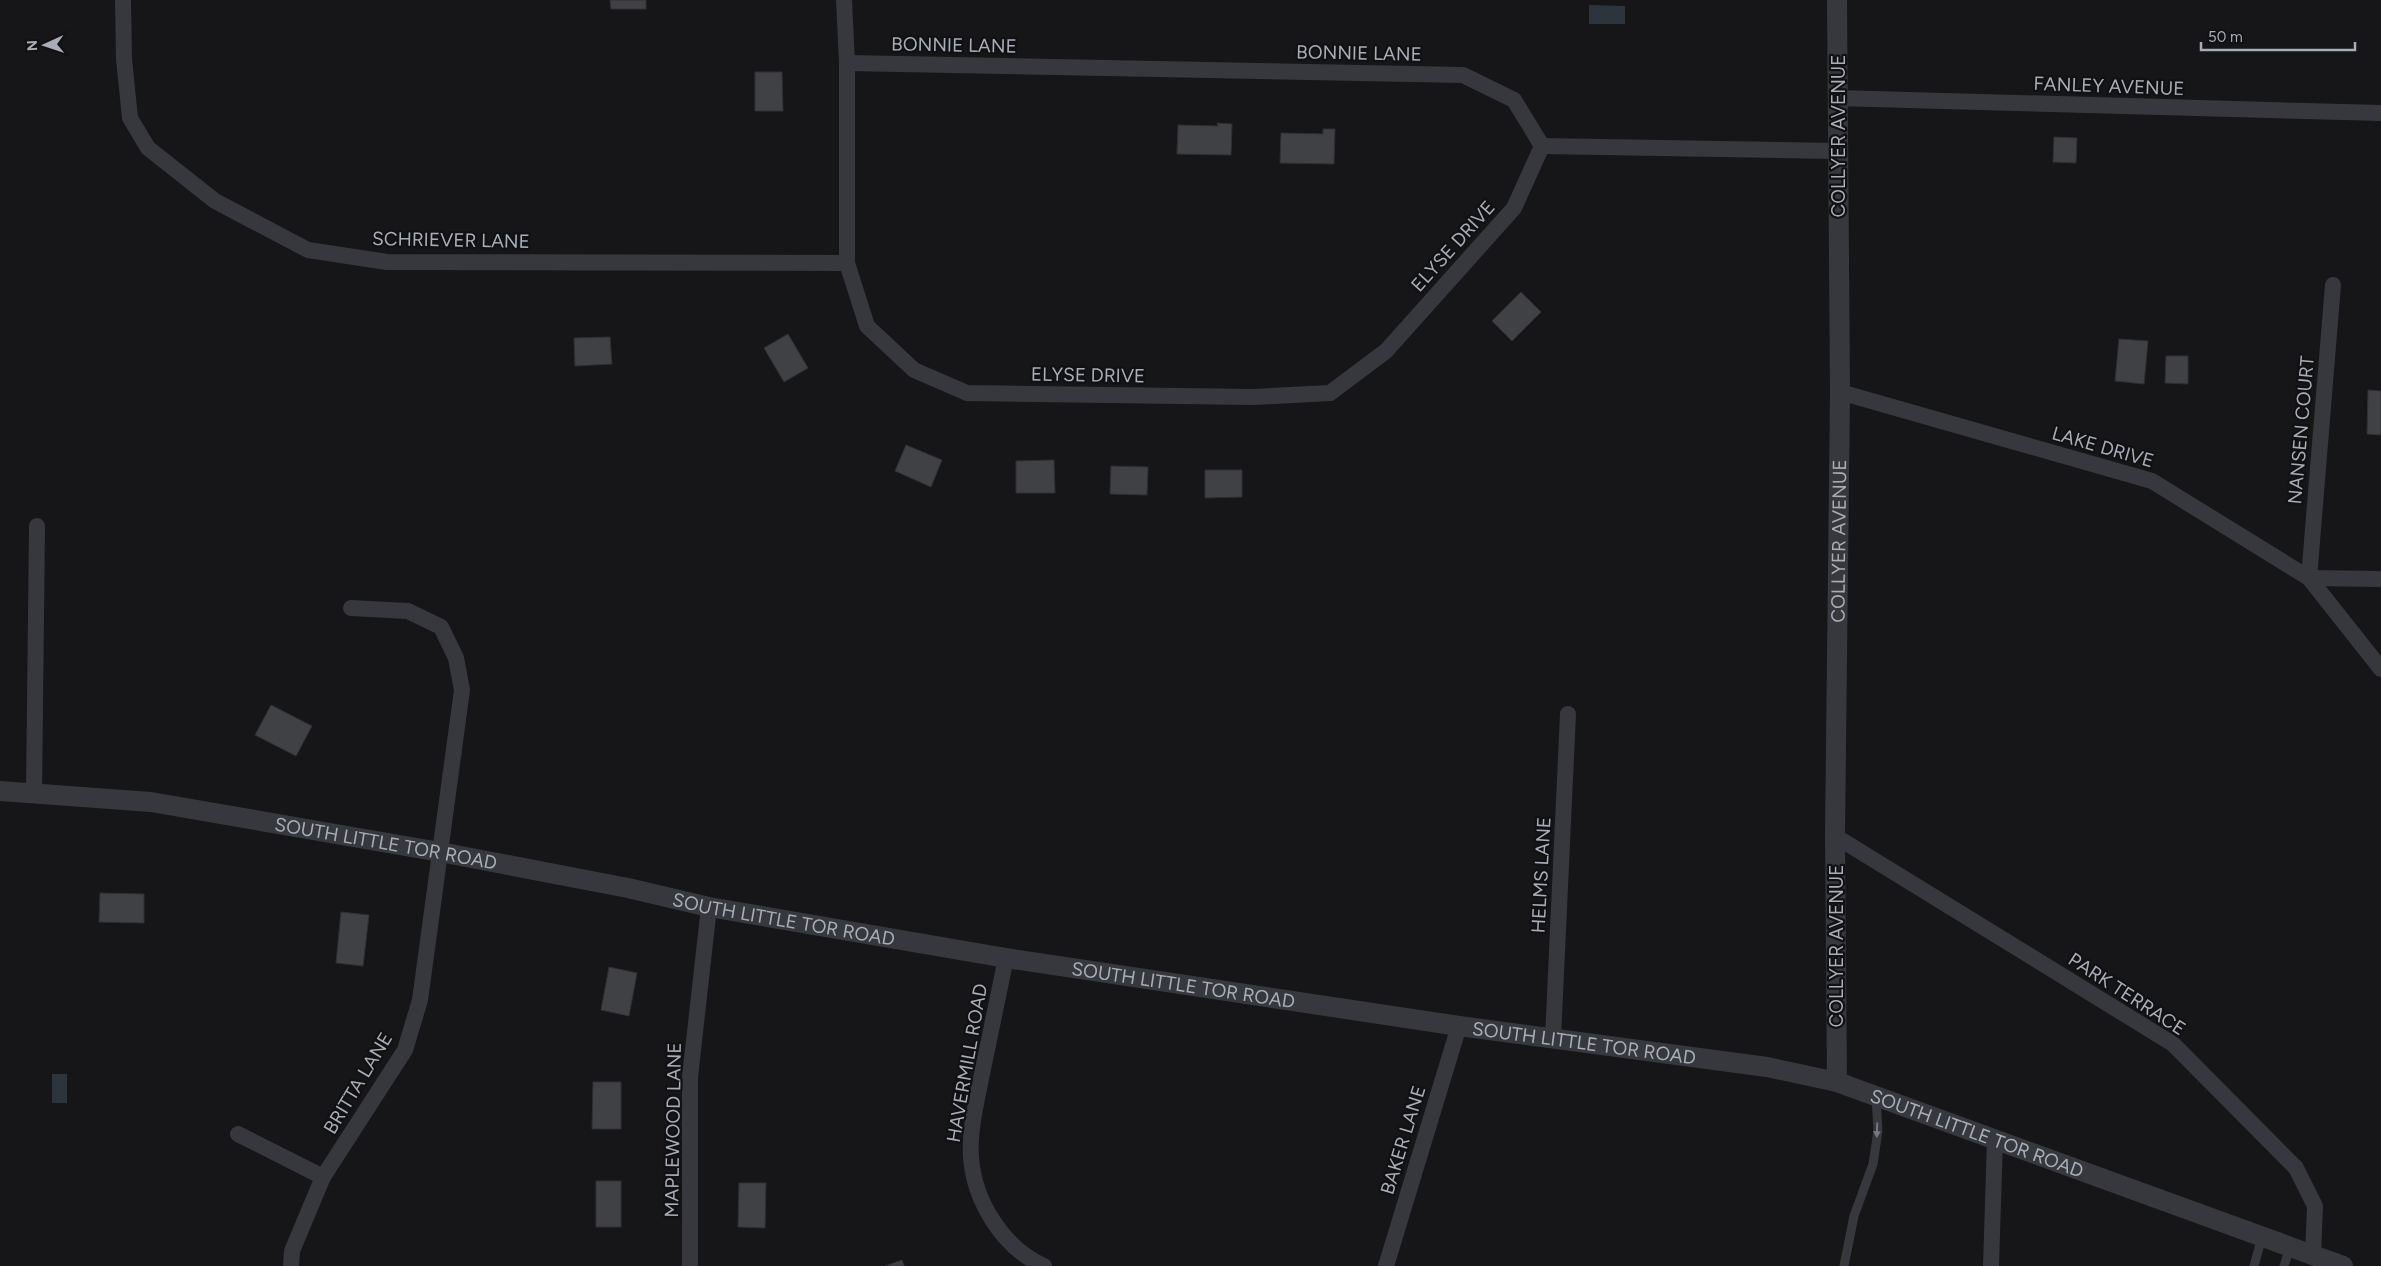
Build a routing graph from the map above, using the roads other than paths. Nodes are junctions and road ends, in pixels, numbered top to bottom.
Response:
1 (123, 0) edge
2 (844, 0) edge
3 (1838, 0) edge
4 (847, 62) junction
5 (1837, 98) junction
6 (2381, 113) edge
7 (1542, 146) junction
8 (1837, 151) junction
9 (847, 263) junction
10 (2333, 285) dead end
11 (1840, 392) junction
12 (36, 526) dead end
13 (2310, 578) junction
14 (2381, 579) edge
15 (351, 608) dead end
16 (2381, 669) edge
17 (1568, 714) dead end
18 (0, 791) edge
19 (34, 793) junction
20 (1835, 836) junction
21 (440, 852) junction
22 (709, 907) junction
23 (1006, 958) junction
24 (1459, 1026) junction
25 (1553, 1038) junction
26 (1837, 1082) junction
27 (1876, 1097) junction
28 (238, 1134) dead end
29 (1995, 1140) junction
30 (323, 1177) junction
31 (2262, 1237) junction
32 (2290, 1247) junction
33 (2313, 1255) junction
34 (291, 1266) edge
35 (690, 1266) edge
36 (1044, 1266) edge
37 (1386, 1266) edge
38 (1844, 1266) edge
39 (1990, 1266) edge
40 (2254, 1266) edge
41 (2284, 1266) edge
42 (2343, 1266) edge

1 - 9 street, SCHRIEVER LANE
2 - 4 street, ELYSE DRIVE
3 - 5 street, COLLYER AVENUE
4 - 7 street, BONNIE LANE
4 - 9 street, ELYSE DRIVE
5 - 6 street, FANLEY AVENUE
5 - 8 street, COLLYER AVENUE
7 - 8 street
7 - 9 street, ELYSE DRIVE
8 - 11 street, COLLYER AVENUE
10 - 13 street, NANSEN COURT
11 - 13 street, LAKE DRIVE
11 - 20 street, COLLYER AVENUE
12 - 19 street
13 - 14 street
13 - 16 street, LAKE DRIVE
15 - 21 street, BRITTA LANE
17 - 25 street, HELMS LANE
18 - 19 street, SOUTH LITTLE TOR ROAD
19 - 21 street, SOUTH LITTLE TOR ROAD
20 - 26 street, COLLYER AVENUE
20 - 33 street, PARK TERRACE
21 - 22 street, SOUTH LITTLE TOR ROAD
21 - 30 street, BRITTA LANE
22 - 23 street, SOUTH LITTLE TOR ROAD
22 - 35 street, MAPLEWOOD LANE
23 - 24 street, SOUTH LITTLE TOR ROAD
23 - 36 street, HAVERMILL ROAD
24 - 25 street, SOUTH LITTLE TOR ROAD
24 - 37 street, BAKER LANE
25 - 26 street, SOUTH LITTLE TOR ROAD
26 - 27 street, SOUTH LITTLE TOR ROAD
27 - 29 street, SOUTH LITTLE TOR ROAD
27 -> 38 lane
28 - 30 street
29 - 31 street, SOUTH LITTLE TOR ROAD
29 - 39 street
30 - 34 street, BRITTA LANE
31 - 32 street, SOUTH LITTLE TOR ROAD
31 - 40 lane
32 - 33 street, SOUTH LITTLE TOR ROAD
32 - 41 lane
33 - 42 street, SOUTH LITTLE TOR ROAD

